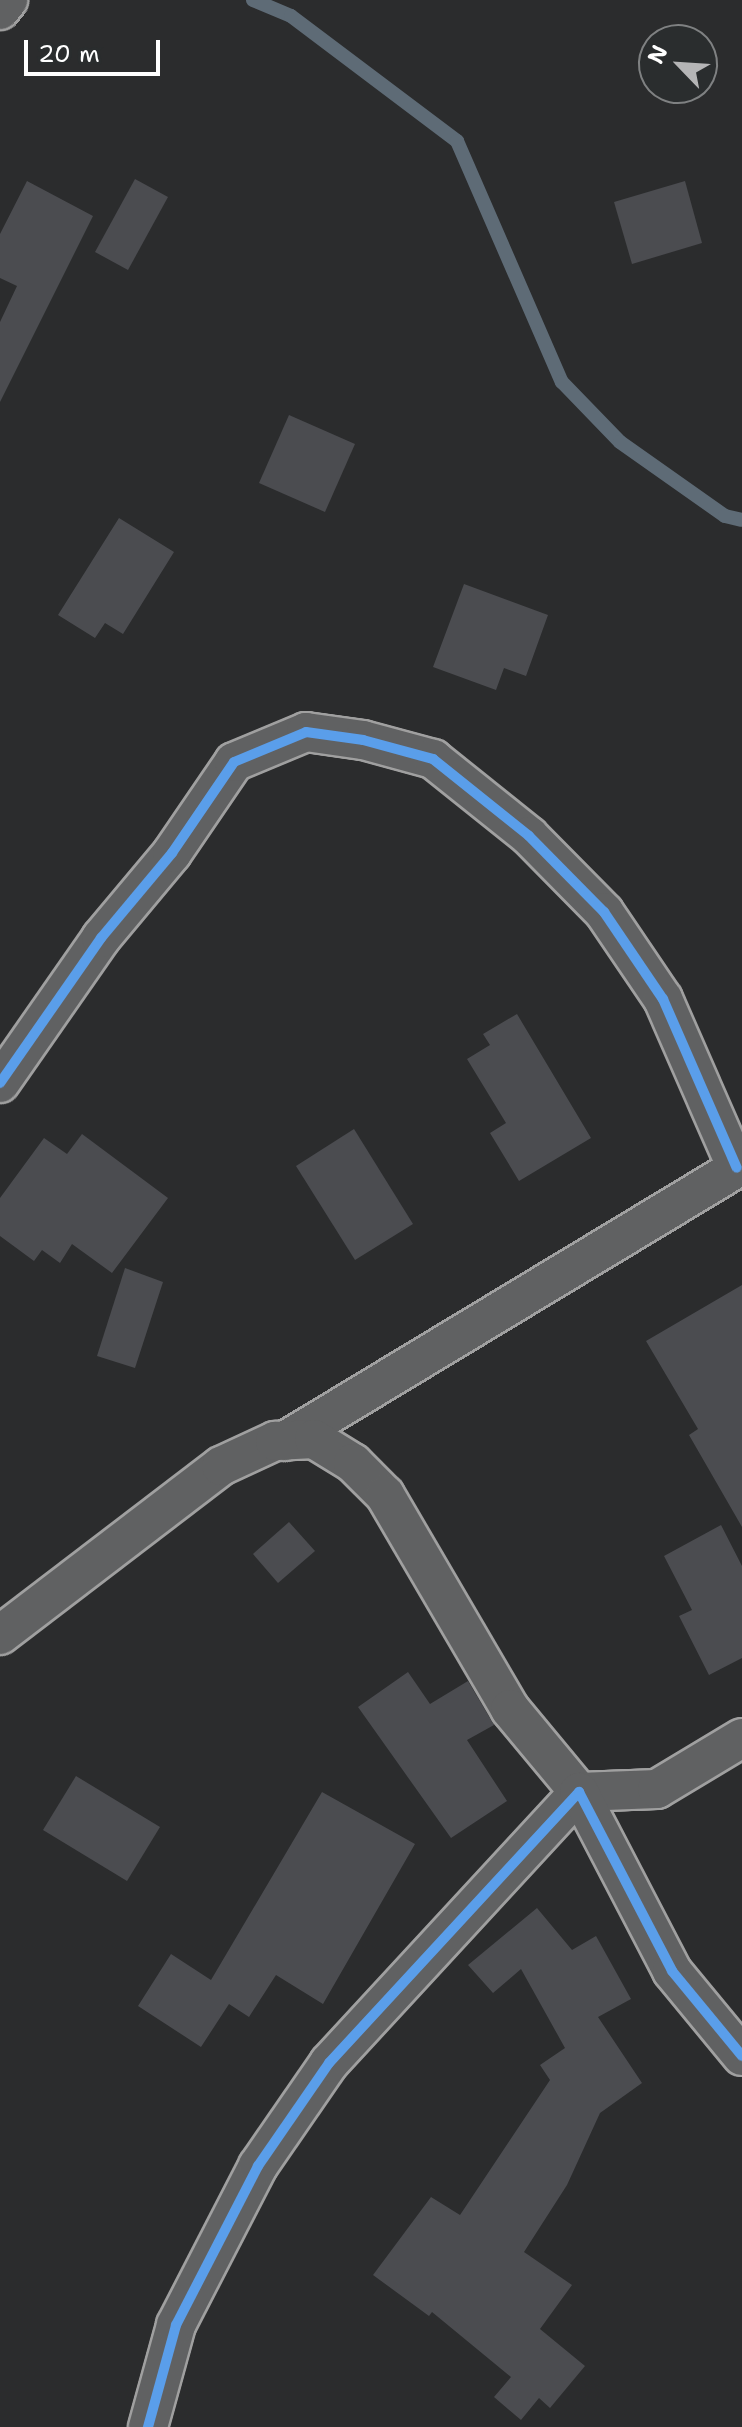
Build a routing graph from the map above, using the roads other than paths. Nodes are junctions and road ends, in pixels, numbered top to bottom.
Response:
1 (8, 0) edge
2 (0, 10) edge
3 (0, 1083) edge
4 (740, 1166) edge
5 (285, 1441) junction
6 (0, 1635) edge
7 (742, 1738) edge
8 (579, 1792) junction
9 (742, 2056) edge
10 (148, 2427) edge

1 - 2 street
3 - 4 street
4 - 5 street
5 - 6 street
5 - 8 street
7 - 8 street
8 - 9 street
8 - 10 street

